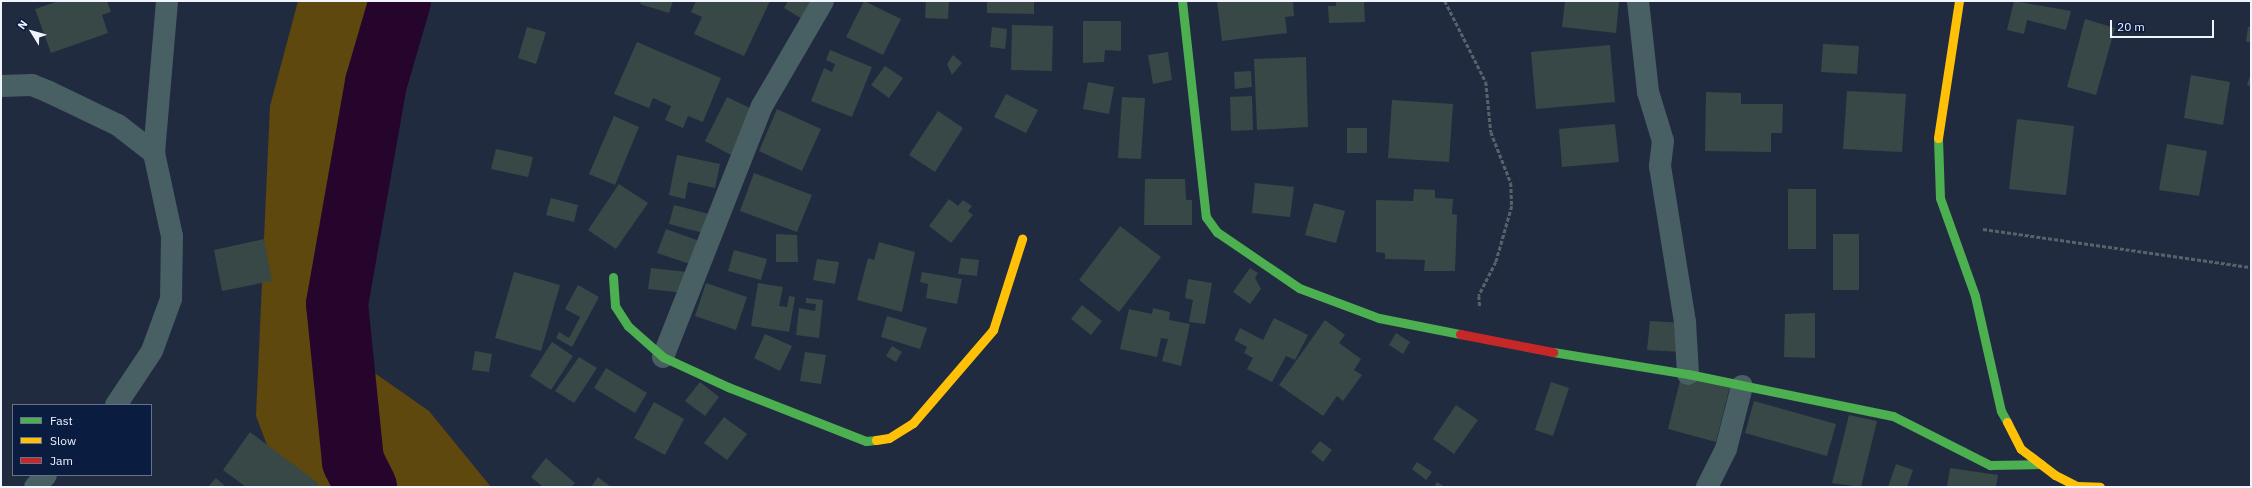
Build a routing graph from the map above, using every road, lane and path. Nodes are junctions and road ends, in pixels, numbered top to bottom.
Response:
1 (167, 1) edge
2 (823, 1) edge
3 (1182, 1) edge
4 (1445, 1) edge
5 (1638, 1) edge
6 (1959, 1) edge
7 (1, 86) edge
8 (154, 153) junction
9 (1949, 224) junction
10 (1022, 239) dead end
11 (2251, 267) edge
12 (613, 277) dead end
13 (1482, 338) junction
14 (663, 356) junction
15 (1688, 374) junction
16 (1742, 386) junction
17 (117, 404) edge
18 (2049, 475) edge
19 (45, 476) edge
20 (35, 487) edge
21 (1707, 487) edge
22 (2100, 487) edge

1 - 8 street
2 - 14 street
3 - 13 street
4 - 13 path
5 - 15 street
6 - 9 street
7 - 8 street
8 - 17 street
9 - 11 path
9 - 18 street
10 - 14 street
12 - 14 street
13 - 15 street
15 - 16 street
16 - 18 street
16 - 21 street
18 - 22 street
19 - 20 street

